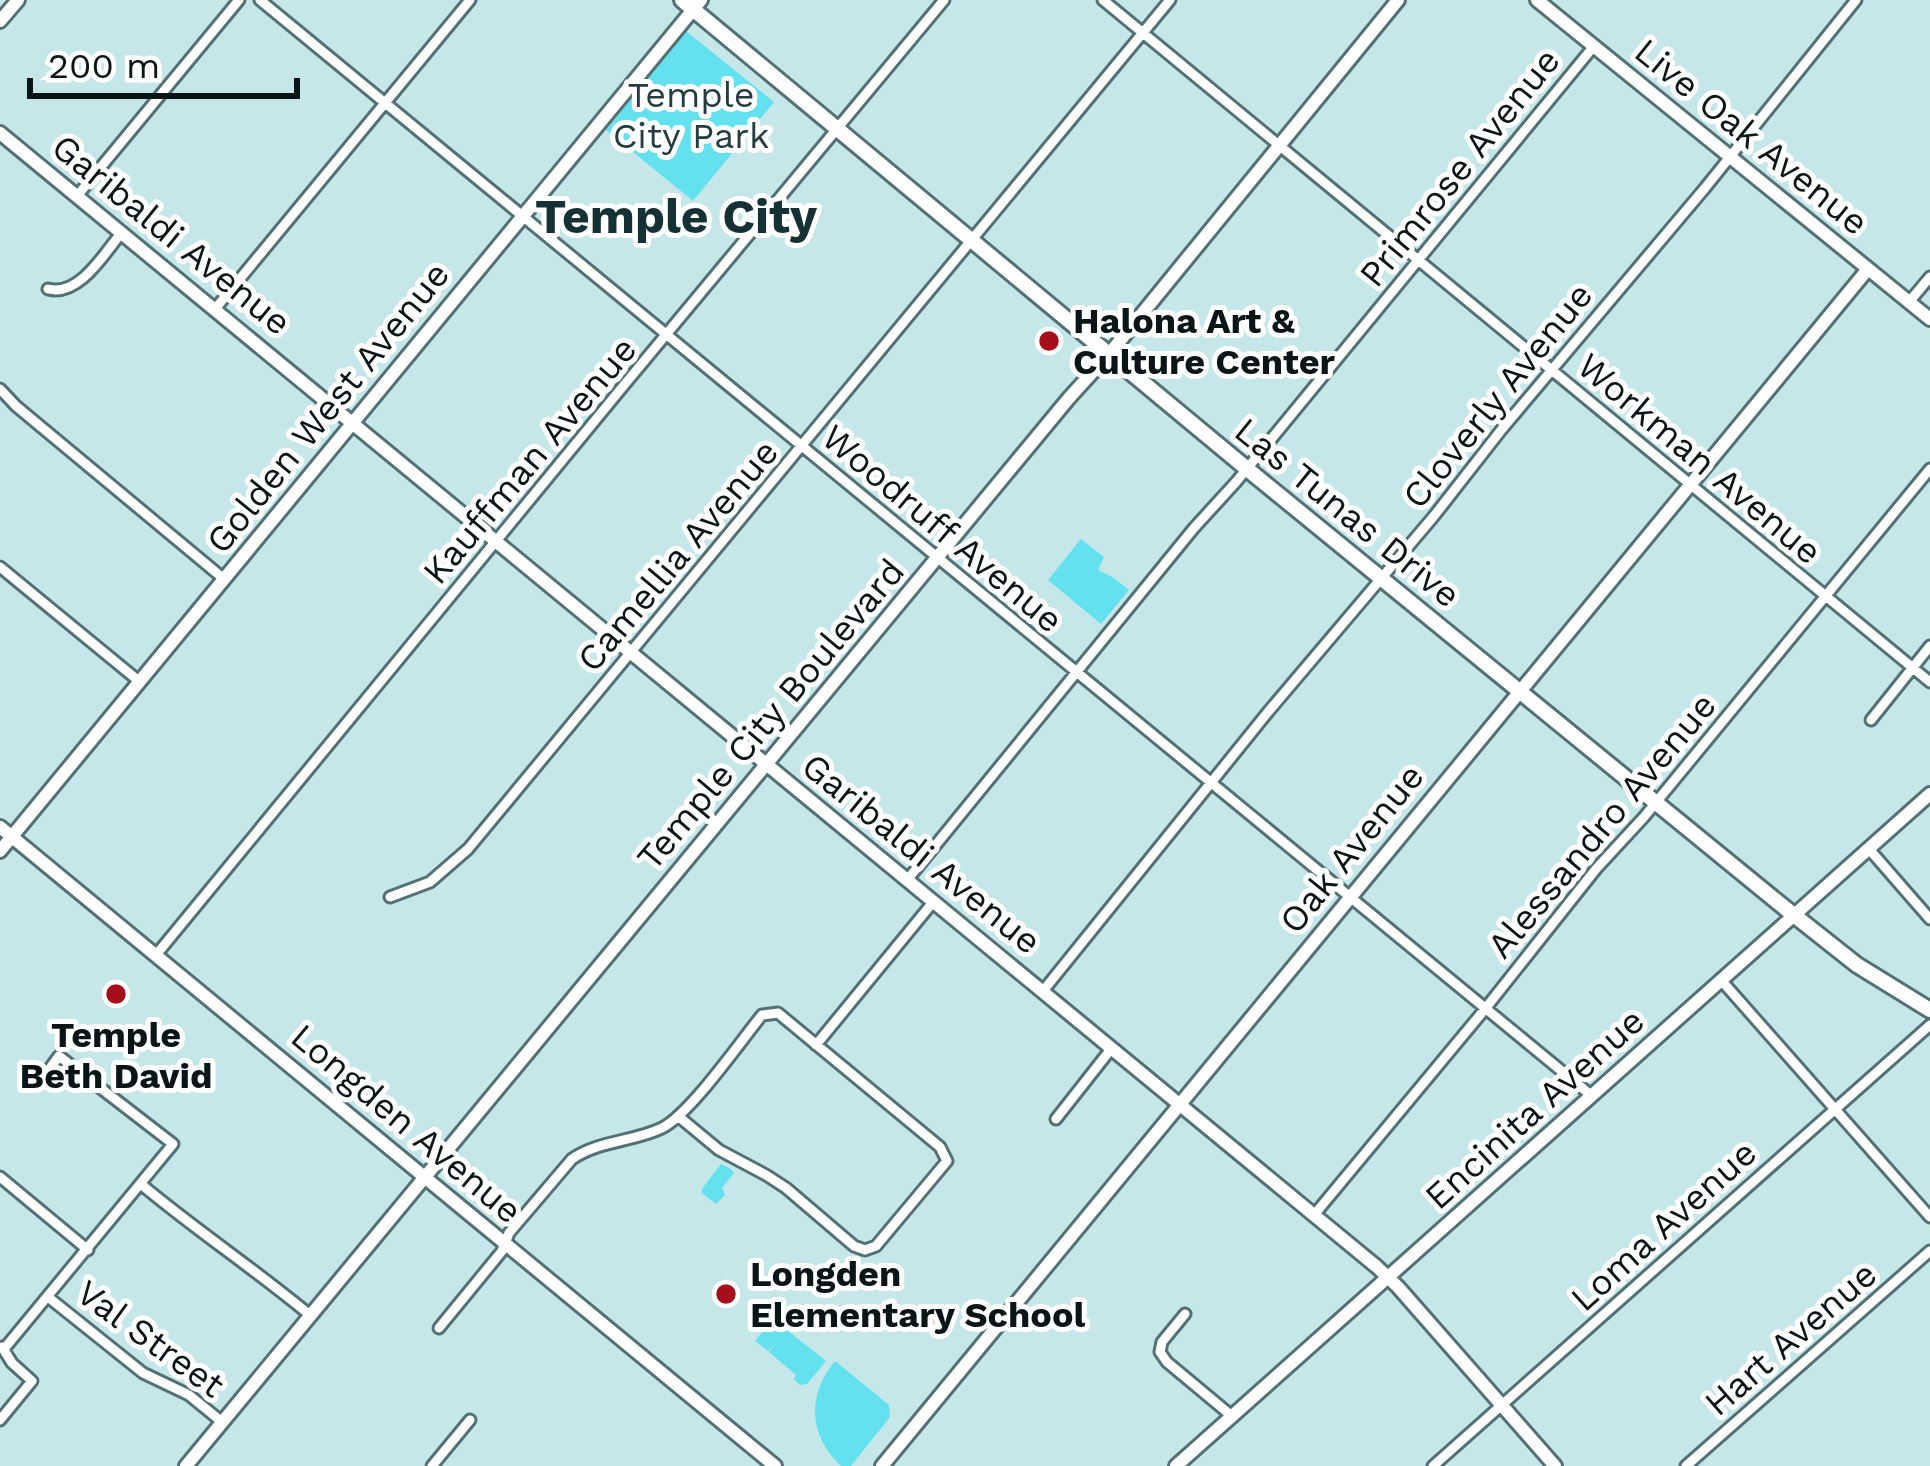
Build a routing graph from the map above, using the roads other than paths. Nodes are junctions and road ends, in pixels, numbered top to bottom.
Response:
1 (18, 0) edge
2 (239, 0) edge
3 (260, 0) edge
4 (470, 0) edge
5 (944, 0) edge
6 (1103, 0) edge
7 (1169, 0) edge
8 (1398, 0) edge
9 (1537, 0) edge
10 (1851, 2) edge
11 (692, 3) edge
12 (0, 21) edge
13 (1143, 33) junction
14 (1594, 46) junction
15 (385, 103) junction
16 (838, 128) junction
17 (0, 133) edge
18 (1280, 146) junction
19 (1730, 156) junction
20 (77, 196) junction
21 (523, 217) junction
22 (122, 232) junction
23 (972, 240) junction
24 (1419, 260) junction
25 (1868, 268) junction
26 (1930, 278) edge
27 (48, 289) dead end
28 (1909, 302) junction
29 (215, 308) junction
30 (1930, 319) edge
31 (666, 336) junction
32 (1110, 353) junction
33 (1552, 370) junction
34 (0, 389) edge
35 (352, 424) junction
36 (802, 446) junction
37 (1246, 468) junction
38 (1930, 469) edge
39 (1691, 484) junction
40 (497, 542) junction
41 (938, 559) junction
42 (0, 567) edge
43 (1382, 578) junction
44 (224, 579) junction
45 (1825, 596) junction
46 (1930, 646) edge
47 (632, 653) junction
48 (1913, 668) junction
49 (1077, 674) junction
50 (140, 682) junction
51 (1930, 682) edge
52 (1520, 691) junction
53 (1871, 719) dead end
54 (767, 764) junction
55 (1211, 784) junction
56 (1930, 794) edge
57 (1656, 800) junction
58 (6, 831) edge
59 (1868, 850) junction
60 (0, 851) edge
61 (908, 879) junction
62 (390, 897) dead end
63 (1350, 898) junction
64 (934, 902) junction
65 (1794, 915) junction
66 (1930, 919) edge
67 (156, 956) junction
68 (1721, 980) junction
69 (1043, 991) junction
70 (1485, 1010) junction
71 (1930, 1010) edge
72 (1930, 1025) edge
73 (816, 1045) junction
74 (1111, 1049) junction
75 (40, 1082) dead end
76 (1592, 1096) junction
77 (1180, 1105) junction
78 (1835, 1109) junction
79 (678, 1116) junction
80 (1055, 1119) dead end
81 (425, 1176) junction
82 (0, 1177) edge
83 (142, 1185) junction
84 (1314, 1215) junction
85 (1930, 1217) edge
86 (505, 1243) junction
87 (88, 1250) junction
88 (1930, 1251) edge
89 (1388, 1276) junction
90 (48, 1297) junction
91 (1185, 1314) dead end
92 (311, 1316) junction
93 (439, 1328) dead end
94 (2, 1347) edge
95 (1502, 1406) junction
96 (1233, 1417) junction
97 (0, 1420) edge
98 (470, 1420) dead end
99 (222, 1422) junction
100 (186, 1466) edge
101 (432, 1466) edge
102 (776, 1466) edge
103 (882, 1466) edge
104 (1176, 1466) edge
105 (1432, 1466) edge
106 (1555, 1466) edge
107 (1686, 1466) edge

1 - 12 street
2 - 20 street
3 - 15 street, Woodruff Avenue
4 - 15 street
5 - 16 street, Kauffman Avenue
6 - 13 street, Workman Avenue
7 - 13 street, Camellia Avenue
8 - 18 street, Temple City Boulevard
9 - 14 street, Live Oak Avenue
10 - 19 street, Cloverly Avenue
11 - 16 main road, Las Tunas Drive
11 - 21 street, Golden West Avenue
13 - 18 street, Workman Avenue
13 - 23 street, Camellia Avenue
14 - 19 street, Live Oak Avenue
14 - 24 street, Primrose Avenue
15 - 21 street, Woodruff Avenue
15 - 29 street
16 - 23 main road, Las Tunas Drive
16 - 31 street, Kauffman Avenue
17 - 20 street, Garibaldi Avenue
18 - 24 street, Workman Avenue
18 - 32 street, Temple City Boulevard
19 - 25 street, Live Oak Avenue
19 - 33 street, Cloverly Avenue
20 - 22 street, Garibaldi Avenue
21 - 31 street, Woodruff Avenue
21 - 35 street, Golden West Avenue
22 - 27 street
22 - 29 street, Garibaldi Avenue
23 - 32 main road, Las Tunas Drive
23 - 36 street, Camellia Avenue
24 - 33 street, Workman Avenue
24 - 37 street, Primrose Avenue
25 - 28 street, Live Oak Avenue
25 - 39 street, Oak Avenue
26 - 28 street
28 - 30 street, Live Oak Avenue
29 - 35 street, Garibaldi Avenue
31 - 36 street, Woodruff Avenue
31 - 40 street, Kauffman Avenue
32 - 37 main road, Las Tunas Drive
32 - 41 street, Temple City Boulevard
33 - 39 street, Workman Avenue
33 - 43 street, Cloverly Avenue
34 - 44 street
35 - 40 street, Garibaldi Avenue
35 - 44 street, Golden West Avenue
36 - 41 street, Woodruff Avenue
36 - 47 street, Camellia Avenue
37 - 43 main road, Las Tunas Drive
37 - 49 street, Primrose Avenue
38 - 45 street, Alessandro Avenue
39 - 45 street, Workman Avenue
39 - 52 street, Oak Avenue
40 - 47 street, Garibaldi Avenue
40 - 67 street, Kauffman Avenue
41 - 49 street, Woodruff Avenue
41 - 54 street, Temple City Boulevard
42 - 50 street
43 - 52 main road, Las Tunas Drive
43 - 55 street, Cloverly Avenue
44 - 50 street, Golden West Avenue
45 - 48 street, Workman Avenue
45 - 57 street, Alessandro Avenue
46 - 48 street
47 - 54 street, Garibaldi Avenue
47 - 62 street, Camellia Avenue
48 - 51 street, Workman Avenue
48 - 53 street
49 - 55 street, Woodruff Avenue
49 - 61 street, Primrose Avenue
50 - 58 street, Golden West Avenue
52 - 57 main road, Las Tunas Drive
52 - 63 street, Oak Avenue
54 - 61 street, Garibaldi Avenue
54 - 81 street, Temple City Boulevard
55 - 63 street, Woodruff Avenue
55 - 69 street, Cloverly Avenue
56 - 59 street, Encinita Avenue
57 - 65 main road, Las Tunas Drive
57 - 70 street, Alessandro Avenue
58 - 60 street, Golden West Avenue
58 - 67 street, Longden Avenue
59 - 65 street, Encinita Avenue
59 - 66 street
61 - 64 street, Garibaldi Avenue
63 - 70 street, Woodruff Avenue
63 - 77 street, Oak Avenue
64 - 69 street, Garibaldi Avenue
64 - 73 street
65 - 68 street, Encinita Avenue
65 - 71 main road, Las Tunas Drive
67 - 81 street, Longden Avenue
68 - 76 street, Encinita Avenue
68 - 78 street
69 - 74 street, Garibaldi Avenue
70 - 76 street, Woodruff Avenue
70 - 84 street, Alessandro Avenue
72 - 78 street, Loma Avenue
73 - 79 street
73 - 79 street
74 - 77 street, Garibaldi Avenue
74 - 80 street
75 - 83 street
76 - 89 street, Encinita Avenue
77 - 84 street, Garibaldi Avenue
77 - 103 street, Oak Avenue
78 - 85 street
78 - 95 street, Loma Avenue
79 - 86 street
81 - 86 street, Longden Avenue
81 - 92 street, Temple City Boulevard
82 - 87 street, Val Street
83 - 87 street
83 - 92 street
84 - 89 street, Garibaldi Avenue
86 - 93 street
86 - 102 street, Longden Avenue
87 - 90 street
88 - 107 street, Hart Avenue
89 - 95 street, Garibaldi Avenue
89 - 96 street, Encinita Avenue
90 - 94 street
90 - 99 street, Val Street
91 - 96 street
92 - 99 street, Temple City Boulevard
94 - 97 street
95 - 105 street, Loma Avenue
95 - 106 street, Garibaldi Avenue
96 - 104 street, Encinita Avenue
98 - 101 street
99 - 100 street, Temple City Boulevard

